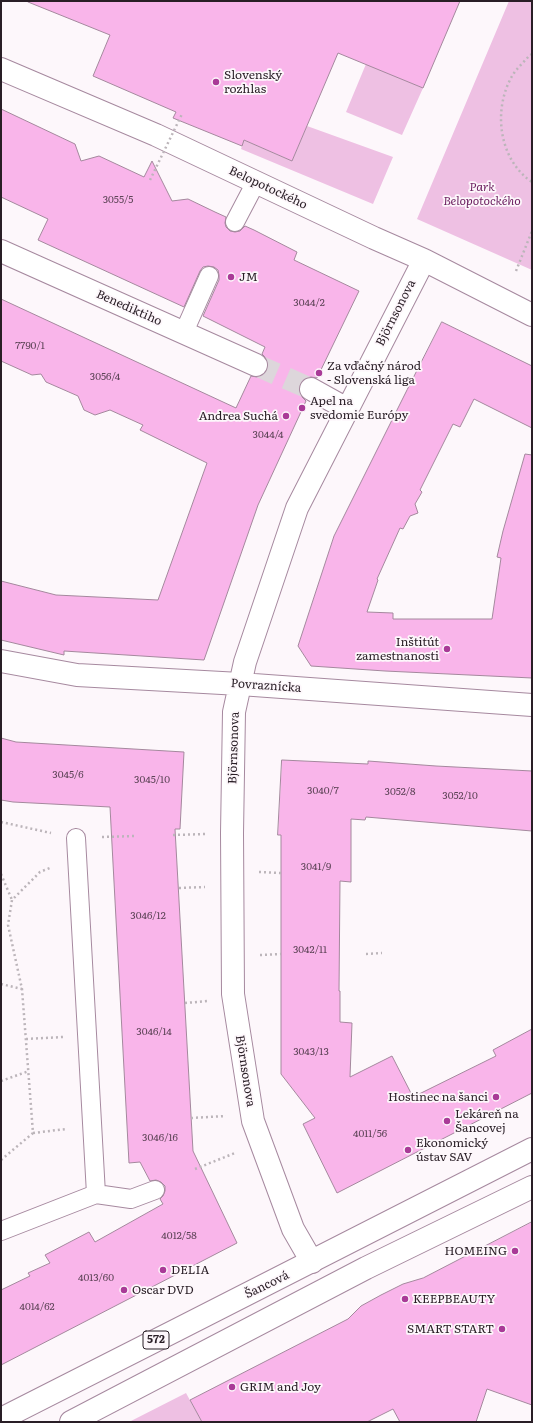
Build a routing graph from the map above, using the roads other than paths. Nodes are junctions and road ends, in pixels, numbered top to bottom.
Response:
1 (1, 69) edge
2 (256, 182) junction
3 (235, 222) dead end
4 (1, 251) edge
5 (424, 260) junction
6 (209, 276) dead end
7 (532, 315) edge
8 (184, 332) junction
9 (256, 365) tunnel mouth
10 (311, 389) tunnel mouth
11 (347, 409) junction
12 (1, 661) edge
13 (240, 684) junction
14 (532, 704) edge
15 (76, 838) road end
16 (532, 1149) edge
17 (532, 1186) edge
18 (155, 1190) dead end
19 (96, 1194) junction
20 (1, 1231) edge
21 (312, 1262) junction
22 (1, 1419) edge
23 (71, 1422) edge

1 - 2 street, Belopotockého
2 - 3 lane
2 - 5 street, Belopotockého
4 - 8 street, Benediktiho
5 - 7 street, Belopotockého
5 - 11 street, Björnsonova
6 - 8 lane
8 - 9 street, Benediktiho
10 - 11 street
11 - 13 street, Björnsonova
12 - 13 street, Povraznícka
13 - 14 street, Povraznícka
13 - 21 street, Björnsonova
15 - 19 lane
16 - 21 street, Šancová / 572
17 - 23 street
18 - 19 lane
19 - 20 lane
21 - 22 street, Šancová / 572

